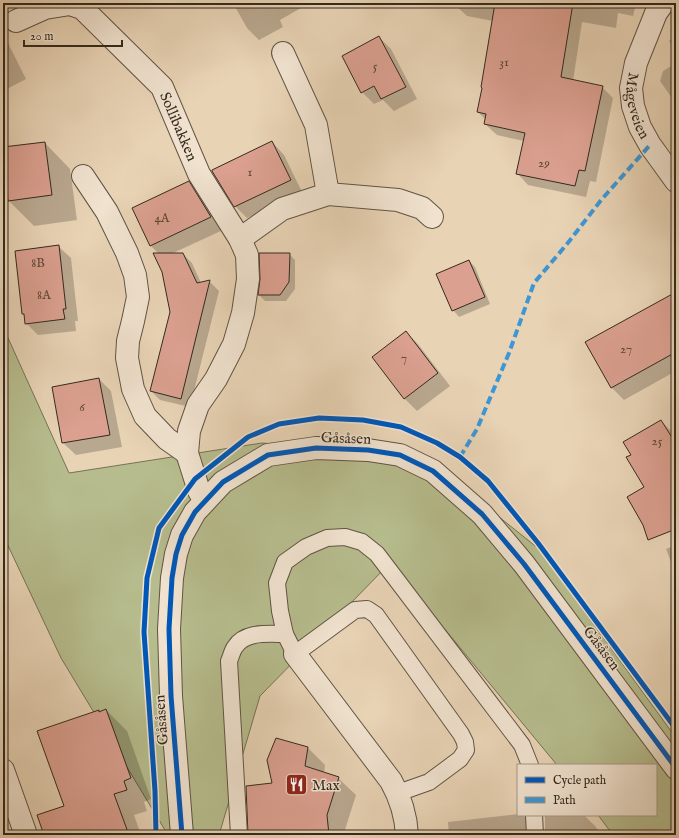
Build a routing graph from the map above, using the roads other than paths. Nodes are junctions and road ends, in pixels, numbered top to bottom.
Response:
1 (663, 3) edge
2 (16, 21) dead end
3 (283, 53) dead end
4 (83, 176) dead end
5 (676, 181) edge
6 (328, 194) junction
7 (432, 217) dead end
8 (240, 239) junction
9 (187, 453) junction
10 (205, 501) junction
11 (285, 634) junction
12 (295, 654) junction
13 (530, 764) edge
14 (676, 768) edge
15 (3, 770) edge
16 (398, 793) junction
17 (534, 816) edge
18 (26, 835) edge
19 (182, 835) edge
20 (239, 835) edge
21 (407, 835) edge
22 (535, 835) edge

1 - 5 street, Mågeveien
2 - 8 street, Sollibakken
3 - 6 street
4 - 9 street
6 - 7 street
6 - 8 street
8 - 9 street, Sollibakken
9 - 10 street, Sollibakken
10 - 14 street, Gåsåsen
10 - 19 street, Gåsåsen
11 - 12 lane
11 - 13 lane
11 - 20 lane
12 - 16 street
12 - 16 lane
15 - 18 street
16 - 21 street
17 - 22 lane

